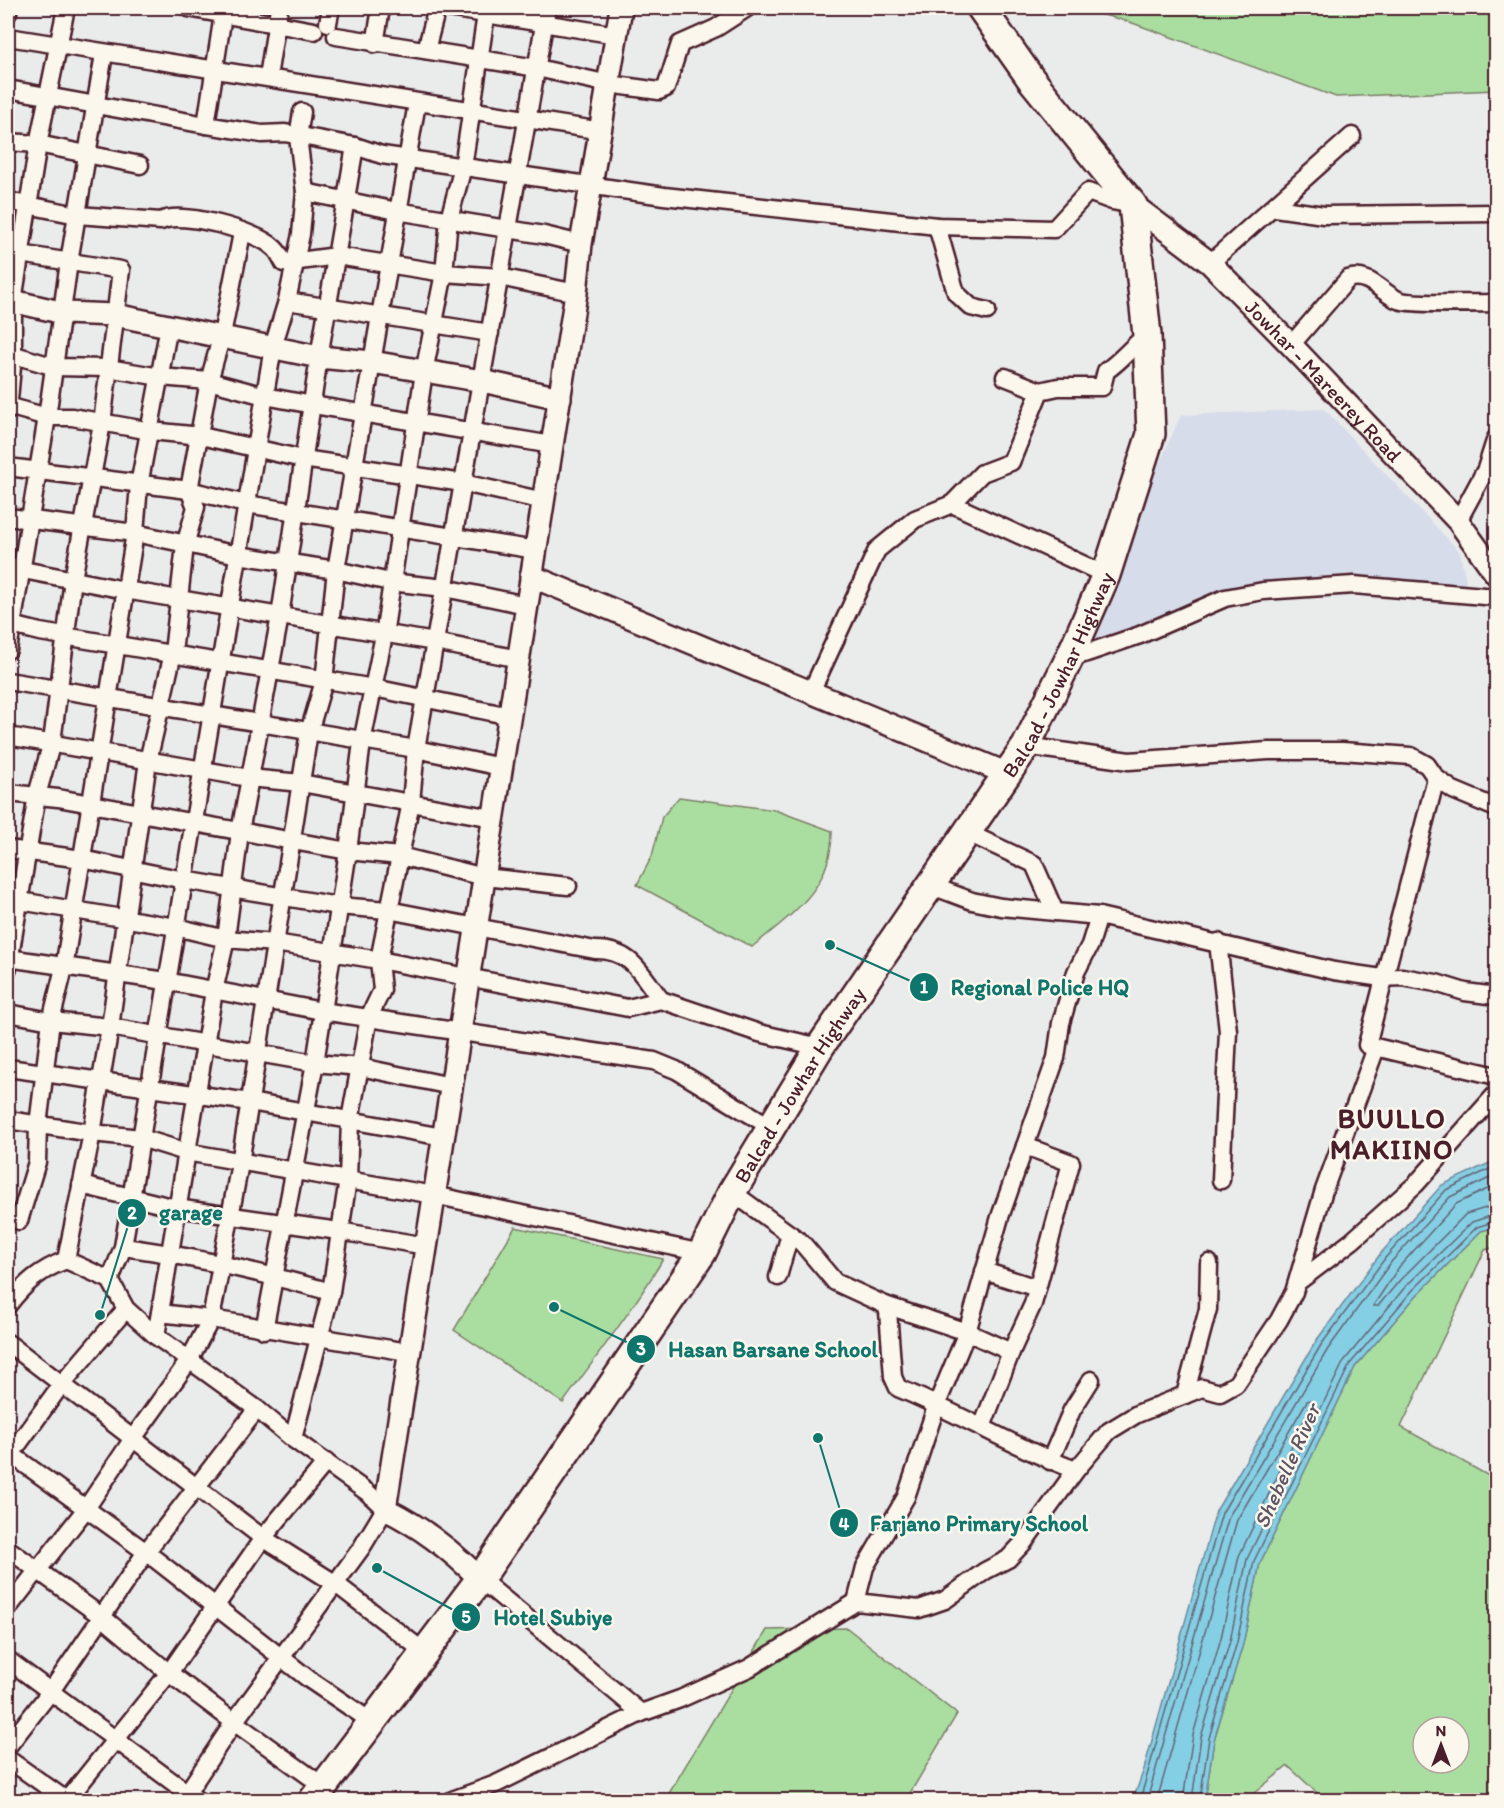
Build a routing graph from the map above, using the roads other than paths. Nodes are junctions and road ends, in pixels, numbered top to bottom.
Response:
1 (8, 8) edge
2 (66, 8) edge
3 (188, 8) edge
4 (381, 8) edge
5 (437, 8) edge
6 (448, 8) edge
7 (547, 8) edge
8 (621, 8) edge
9 (747, 8) edge
10 (981, 8) edge
11 (223, 10) edge
12 (486, 11) edge
13 (8, 13) edge
14 (277, 15) edge
15 (327, 24) edge
16 (544, 24) junction
17 (617, 35) junction
18 (8, 37) edge
19 (375, 44) junction
20 (58, 45) junction
21 (426, 50) junction
22 (104, 54) junction
23 (479, 60) junction
24 (214, 68) junction
25 (537, 68) junction
26 (268, 77) junction
27 (609, 84) junction
28 (8, 89) edge
29 (48, 95) junction
30 (417, 103) junction
31 (96, 104) junction
32 (471, 110) junction
33 (302, 112) dead end
34 (528, 118) junction
35 (206, 125) junction
36 (602, 131) junction
37 (1352, 136) dead end
38 (298, 137) junction
39 (8, 142) edge
40 (38, 144) junction
41 (355, 146) junction
42 (88, 153) junction
43 (407, 158) junction
44 (140, 165) dead end
45 (463, 167) junction
46 (518, 175) junction
47 (593, 186) junction
48 (305, 192) junction
49 (347, 200) junction
50 (8, 201) edge
51 (29, 205) junction
52 (1133, 205) junction
53 (1275, 208) junction
54 (397, 211) junction
55 (1497, 213) edge
56 (77, 215) junction
57 (449, 219) junction
58 (937, 226) junction
59 (506, 228) junction
60 (242, 233) junction
61 (581, 244) junction
62 (14, 253) edge
63 (338, 256) junction
64 (69, 262) junction
65 (294, 263) junction
66 (390, 263) junction
67 (1210, 263) junction
68 (444, 273) junction
69 (500, 277) junction
70 (576, 293) junction
71 (10, 300) edge
72 (287, 301) junction
73 (1497, 303) edge
74 (328, 308) junction
75 (987, 311) dead end
76 (64, 313) junction
77 (115, 315) junction
78 (382, 315) junction
79 (435, 325) junction
80 (170, 326) junction
81 (490, 333) junction
82 (222, 335) junction
83 (1147, 335) junction
84 (1291, 345) junction
85 (273, 347) junction
86 (10, 354) edge
87 (319, 357) junction
88 (372, 362) junction
89 (56, 367) junction
90 (108, 368) junction
91 (424, 372) junction
92 (160, 376) junction
93 (1005, 376) dead end
94 (209, 381) junction
95 (482, 381) junction
96 (1040, 391) junction
97 (265, 396) junction
98 (560, 398) junction
99 (313, 405) junction
100 (8, 408) edge
101 (362, 413) junction
102 (47, 417) junction
103 (418, 422) junction
104 (102, 423) junction
105 (151, 431) junction
106 (473, 431) junction
107 (201, 436) junction
108 (1497, 438) edge
109 (552, 445) junction
110 (256, 449) junction
111 (303, 459) junction
112 (354, 466) junction
113 (8, 467) edge
114 (38, 470) junction
115 (408, 476) junction
116 (93, 477) junction
117 (464, 483) junction
118 (139, 485) junction
119 (189, 490) junction
120 (544, 501) junction
121 (246, 504) junction
122 (952, 504) junction
123 (295, 512) junction
124 (8, 517) edge
125 (347, 519) junction
126 (30, 520) junction
127 (1458, 521) junction
128 (83, 527) junction
129 (399, 530) junction
130 (135, 533) junction
131 (454, 536) junction
132 (185, 545) junction
133 (536, 550) junction
134 (238, 555) junction
135 (288, 563) junction
136 (14, 568) edge
137 (336, 570) junction
138 (1497, 574) edge
139 (1106, 575) junction
140 (531, 576) junction
141 (73, 579) junction
142 (390, 582) junction
143 (445, 588) junction
144 (125, 591) junction
145 (1497, 597) edge
146 (177, 599) junction
147 (526, 605) junction
148 (230, 606) junction
149 (280, 616) junction
150 (9, 624) edge
151 (328, 624) junction
152 (64, 635) junction
153 (384, 635) junction
154 (435, 642) junction
155 (116, 644) junction
156 (8, 650) edge
157 (173, 653) junction
158 (519, 659) junction
159 (1069, 659) junction
160 (223, 661) junction
161 (270, 671) junction
162 (8, 681) edge
163 (324, 681) junction
164 (374, 688) junction
165 (59, 689) junction
166 (811, 692) junction
167 (108, 697) junction
168 (425, 698) junction
169 (162, 706) junction
170 (510, 716) junction
171 (212, 717) junction
172 (261, 725) junction
173 (309, 732) junction
174 (8, 736) edge
175 (52, 742) junction
176 (362, 742) junction
177 (1026, 746) junction
178 (416, 749) junction
179 (98, 752) junction
180 (148, 761) junction
181 (501, 767) junction
182 (203, 768) junction
183 (1008, 774) junction
184 (249, 777) junction
185 (1436, 778) junction
186 (301, 783) junction
187 (8, 794) edge
188 (37, 795) junction
189 (356, 795) junction
190 (411, 802) junction
191 (90, 805) junction
192 (1497, 808) edge
193 (142, 814) junction
194 (494, 818) junction
195 (194, 822) junction
196 (240, 832) junction
197 (968, 833) junction
198 (293, 841) junction
199 (8, 849) edge
200 (26, 850) junction
201 (348, 851) junction
202 (400, 856) junction
203 (82, 859) junction
204 (133, 869) junction
205 (484, 877) junction
206 (184, 880) junction
207 (568, 886) dead end
208 (932, 886) junction
209 (233, 889) junction
210 (284, 897) junction
211 (14, 899) edge
212 (338, 906) junction
213 (388, 910) junction
214 (74, 912) junction
215 (1055, 912) junction
216 (1099, 916) junction
217 (126, 920) junction
218 (476, 925) junction
219 (176, 927) junction
220 (226, 939) junction
221 (1218, 942) junction
222 (275, 943) junction
223 (330, 954) junction
224 (379, 960) junction
225 (8, 962) edge
226 (64, 968) junction
227 (117, 975) junction
228 (468, 978) junction
229 (1382, 978) junction
230 (166, 981) junction
231 (214, 991) junction
232 (1497, 996) edge
233 (267, 999) junction
234 (661, 1000) junction
235 (322, 1011) junction
236 (8, 1012) edge
237 (369, 1017) junction
238 (51, 1021) junction
239 (110, 1027) junction
240 (460, 1030) junction
241 (158, 1036) junction
242 (204, 1044) junction
243 (820, 1047) junction
244 (1377, 1048) junction
245 (258, 1051) junction
246 (315, 1063) junction
247 (360, 1067) junction
248 (8, 1068) edge
249 (46, 1073) junction
250 (1497, 1076) edge
251 (100, 1081) junction
252 (451, 1086) junction
253 (149, 1088) junction
254 (1497, 1094) edge
255 (197, 1096) junction
256 (250, 1102) junction
257 (304, 1114) junction
258 (8, 1120) edge
259 (350, 1120) junction
260 (38, 1125) junction
261 (771, 1127) junction
262 (92, 1133) junction
263 (443, 1137) junction
264 (141, 1138) junction
265 (1025, 1146) junction
266 (186, 1152) junction
267 (240, 1163) junction
268 (294, 1170) junction
269 (348, 1179) junction
270 (1221, 1180) dead end
271 (81, 1185) junction
272 (732, 1192) junction
273 (434, 1195) junction
274 (131, 1196) junction
275 (176, 1208) junction
276 (8, 1215) edge
277 (230, 1217) junction
278 (285, 1223) junction
279 (339, 1231) junction
280 (790, 1234) junction
281 (426, 1246) junction
282 (123, 1247) junction
283 (169, 1253) junction
284 (702, 1253) junction
285 (66, 1260) junction
286 (1209, 1263) dead end
287 (222, 1265) junction
288 (984, 1271) junction
289 (274, 1276) junction
290 (778, 1277) dead end
291 (110, 1280) junction
292 (1298, 1282) junction
293 (1037, 1288) junction
294 (331, 1292) junction
295 (8, 1305) edge
296 (885, 1305) junction
297 (126, 1310) junction
298 (160, 1313) junction
299 (211, 1319) junction
300 (264, 1330) junction
301 (967, 1332) junction
302 (156, 1336) junction
303 (320, 1336) junction
304 (8, 1343) edge
305 (408, 1352) junction
306 (1011, 1352) junction
307 (188, 1362) junction
308 (1091, 1380) dead end
309 (61, 1385) junction
310 (1185, 1395) junction
311 (938, 1404) junction
312 (257, 1409) junction
313 (982, 1426) junction
314 (134, 1437) junction
315 (293, 1439) junction
316 (8, 1454) edge
317 (1050, 1461) junction
318 (326, 1462) junction
319 (1076, 1470) junction
320 (197, 1486) junction
321 (385, 1509) junction
322 (85, 1510) junction
323 (263, 1538) junction
324 (8, 1549) edge
325 (146, 1552) junction
326 (35, 1570) junction
327 (480, 1579) junction
328 (336, 1584) junction
329 (856, 1602) junction
330 (215, 1606) junction
331 (8, 1608) edge
332 (101, 1616) junction
333 (423, 1651) junction
334 (282, 1658) junction
335 (8, 1660) edge
336 (169, 1673) junction
337 (51, 1691) junction
338 (641, 1713) junction
339 (234, 1722) junction
340 (372, 1722) junction
341 (116, 1739) junction
342 (8, 1746) edge
343 (8, 1759) edge
344 (318, 1793) edge
345 (192, 1797) edge
346 (67, 1800) edge
347 (453, 1800) edge

1 - 13 street
2 - 20 street
3 - 11 street
4 - 19 street
5 - 21 street
6 - 12 street
7 - 16 street
8 - 17 street
9 - 27 street
10 - 52 main road
11 - 14 street
11 - 24 street
12 - 16 street
12 - 23 street
14 - 15 street
14 - 26 street
15 - 19 street
16 - 17 street
16 - 25 street
17 - 27 street
18 - 20 street
19 - 21 street
20 - 22 street
20 - 29 street
21 - 23 street
22 - 24 street
22 - 31 street
23 - 25 street
23 - 32 street
24 - 26 street
24 - 35 street
25 - 27 street
25 - 34 street
26 - 30 street
27 - 36 street
28 - 29 street
29 - 31 street
29 - 40 street
30 - 32 street
30 - 43 street
31 - 35 street
31 - 42 street
32 - 34 street
32 - 45 street
33 - 38 street
34 - 36 street
34 - 46 street
35 - 38 street
36 - 47 street
37 - 53 street
38 - 41 street
38 - 48 street
39 - 40 street
40 - 42 street
40 - 51 street
41 - 43 street
41 - 49 street
42 - 44 street
42 - 56 street
43 - 45 street
43 - 54 street
45 - 46 street
45 - 57 street
46 - 47 street
46 - 59 street
47 - 58 street
47 - 61 street
48 - 49 street
48 - 65 street
49 - 54 street
49 - 63 street
50 - 51 street
51 - 56 street
51 - 62 street
52 - 58 street
52 - 67 street, Jowhar - Mareerey Road
52 - 83 main road, Balcad - Jowhar Highway
53 - 55 street
53 - 67 street
54 - 57 street
54 - 66 street
56 - 60 street
56 - 64 street
57 - 59 street
57 - 68 street
58 - 75 street
59 - 61 street
59 - 69 street
60 - 65 street
60 - 82 street
61 - 70 street
62 - 64 street
62 - 71 street
63 - 65 street
63 - 66 street
63 - 74 street
64 - 76 street
64 - 77 street
65 - 72 street
66 - 68 street
66 - 78 street
67 - 84 street, Jowhar - Mareerey Road
68 - 69 street
68 - 79 street
69 - 70 street
69 - 81 street
70 - 98 street
71 - 76 street
71 - 86 street
72 - 74 street
72 - 85 street
73 - 84 street
74 - 78 street
74 - 87 street
76 - 77 street
76 - 89 street
77 - 80 street
77 - 90 street
78 - 79 street
78 - 88 street
79 - 81 street
79 - 91 street
80 - 82 street
80 - 92 street
81 - 95 street
82 - 85 street
82 - 94 street
83 - 96 street
83 - 139 main road, Balcad - Jowhar Highway
84 - 127 street, Jowhar - Mareerey Road
85 - 87 street
85 - 97 street
86 - 89 street
86 - 100 street
87 - 88 street
87 - 99 street
88 - 91 street
88 - 101 street
89 - 90 street
89 - 102 street
90 - 92 street
90 - 104 street
91 - 95 street
91 - 103 street
92 - 94 street
92 - 105 street
93 - 96 street
94 - 97 street
94 - 107 street
95 - 98 street
95 - 106 street
96 - 122 street
97 - 99 street
97 - 110 street
98 - 109 street
99 - 101 street
99 - 111 street
100 - 102 street
101 - 103 street
101 - 112 street
102 - 104 street
102 - 114 street
103 - 106 street
103 - 115 street
104 - 105 street
104 - 116 street
105 - 107 street
105 - 118 street
106 - 109 street
106 - 117 street
107 - 110 street
107 - 119 street
108 - 127 street
109 - 120 street
110 - 111 street
110 - 121 street
111 - 112 street
111 - 123 street
112 - 115 street
112 - 125 street
113 - 114 street
114 - 116 street
114 - 126 street
115 - 117 street
115 - 129 street
116 - 118 street
116 - 128 street
117 - 120 street
117 - 131 street
118 - 119 street
118 - 130 street
119 - 121 street
119 - 132 street
120 - 133 street
121 - 123 street
121 - 134 street
122 - 139 street
122 - 166 street
123 - 125 street
123 - 135 street
124 - 126 street
125 - 129 street
125 - 137 street
126 - 128 street
126 - 136 street
127 - 138 street, Jowhar - Mareerey Road
128 - 130 street
128 - 141 street
129 - 131 street
129 - 142 street
130 - 132 street
130 - 144 street
131 - 133 street
131 - 143 street
132 - 134 street
132 - 146 street
133 - 140 street
134 - 135 street
134 - 148 street
135 - 137 street
135 - 149 street
136 - 141 street
136 - 150 street
137 - 142 street
137 - 151 street
139 - 159 main road, Balcad - Jowhar Highway
140 - 147 street
140 - 166 street
141 - 144 street
141 - 152 street
142 - 143 street
142 - 153 street
143 - 147 street
143 - 154 street
144 - 146 street
144 - 155 street
145 - 159 street
146 - 148 street
146 - 157 street
147 - 158 street
148 - 149 street
148 - 160 street
149 - 151 street
149 - 161 street
150 - 152 street
150 - 156 street
151 - 153 street
151 - 163 street
152 - 155 street
152 - 165 street
153 - 154 street
153 - 164 street
154 - 158 street
154 - 168 street
155 - 157 street
155 - 167 street
157 - 160 street
157 - 169 street
158 - 170 street
159 - 177 main road, Balcad - Jowhar Highway
160 - 161 street
160 - 171 street
161 - 163 street
161 - 172 street
162 - 165 street
163 - 164 street
163 - 173 street
164 - 168 street
164 - 176 street
165 - 167 street
165 - 175 street
166 - 183 street
167 - 169 street
167 - 179 street
168 - 170 street
168 - 178 street
169 - 171 street
169 - 180 street
170 - 181 street
171 - 172 street
171 - 182 street
172 - 173 street
172 - 184 street
173 - 176 street
173 - 186 street
174 - 175 street
175 - 179 street
175 - 188 street
176 - 178 street
176 - 189 street
177 - 183 main road, Balcad - Jowhar Highway
177 - 185 street
178 - 181 street
178 - 190 street
179 - 180 street
179 - 191 street
180 - 182 street
180 - 193 street
181 - 194 street
182 - 184 street
182 - 195 street
183 - 197 main road, Balcad - Jowhar Highway
184 - 186 street
184 - 196 street
185 - 192 street
185 - 229 street
186 - 189 street
186 - 198 street
187 - 188 street
188 - 191 street
188 - 200 street
189 - 190 street
189 - 201 street
190 - 194 street
190 - 202 street
191 - 193 street
191 - 203 street
193 - 195 street
193 - 204 street
194 - 205 street
195 - 196 street
195 - 206 street
196 - 198 street
196 - 209 street
197 - 208 main road, Balcad - Jowhar Highway
197 - 215 street
198 - 201 street
198 - 210 street
199 - 200 street
200 - 203 street
200 - 211 street
201 - 202 street
201 - 212 street
202 - 205 street
202 - 213 street
203 - 204 street
203 - 214 street
204 - 206 street
204 - 217 street
205 - 207 street
205 - 218 street
206 - 209 street
206 - 219 street
208 - 215 street
208 - 243 main road, Balcad - Jowhar Highway
209 - 210 street
209 - 220 street
210 - 212 street
210 - 222 street
211 - 214 street
211 - 225 street
212 - 213 street
212 - 223 street
213 - 218 street
213 - 224 street
214 - 217 street
214 - 226 street
215 - 216 street
216 - 221 street
216 - 265 street
217 - 219 street
217 - 227 street
218 - 228 street
218 - 234 street
219 - 220 street
219 - 230 street
220 - 222 street
220 - 231 street
221 - 229 street
221 - 270 street
222 - 223 street
222 - 233 street
223 - 224 street
223 - 235 street
224 - 228 street
224 - 237 street
225 - 226 street
226 - 227 street
226 - 238 street
227 - 230 street
227 - 239 street
228 - 234 street
228 - 240 street
229 - 232 street
229 - 244 street
230 - 231 street
230 - 241 street
231 - 233 street
231 - 242 street
233 - 235 street
233 - 245 street
234 - 243 street
235 - 237 street
235 - 246 street
236 - 238 street
237 - 240 street
237 - 247 street
238 - 239 street
238 - 249 street
239 - 241 street
239 - 251 street
240 - 252 street
240 - 261 street
241 - 242 street
241 - 253 street
242 - 245 street
242 - 255 street
243 - 261 main road, Balcad - Jowhar Highway
244 - 250 street
244 - 292 street
245 - 246 street
245 - 256 street
246 - 247 street
246 - 257 street
247 - 252 street
247 - 259 street
248 - 249 street
249 - 251 street
249 - 260 street
251 - 253 street
251 - 262 street
252 - 263 street
253 - 255 street
253 - 264 street
254 - 292 street
255 - 256 street
255 - 266 street
256 - 257 street
256 - 267 street
257 - 259 street
257 - 268 street
258 - 260 street
259 - 263 street
259 - 269 street
260 - 262 street
260 - 276 street
261 - 272 main road, Balcad - Jowhar Highway
262 - 264 street
262 - 271 street
263 - 273 street
264 - 266 street
264 - 274 street
265 - 288 street
265 - 293 street
266 - 267 street
266 - 275 street
267 - 268 street
267 - 277 street
268 - 269 street
268 - 278 street
269 - 273 street
269 - 279 street
271 - 274 street
271 - 285 street
272 - 280 street
272 - 284 main road, Balcad - Jowhar Highway
273 - 281 street
273 - 284 street
274 - 275 street
274 - 282 street
275 - 277 street
275 - 283 street
277 - 278 street
277 - 287 street
278 - 279 street
278 - 289 street
279 - 281 street
279 - 294 street
280 - 290 street
280 - 296 street
281 - 305 street
282 - 283 street
282 - 291 street
283 - 287 street
283 - 298 street
284 - 327 main road, Balcad - Jowhar Highway
285 - 291 street
285 - 295 street
286 - 310 street
287 - 289 street
287 - 299 street
288 - 293 street
288 - 301 street
289 - 294 street
289 - 300 street
291 - 297 street
292 - 310 street
293 - 306 street
294 - 303 street
296 - 301 street
296 - 311 street
297 - 302 street
297 - 309 street
298 - 299 street
298 - 302 street
299 - 300 street
299 - 307 street
300 - 303 street
301 - 306 street
301 - 311 street
302 - 307 street
303 - 305 street
303 - 315 street
304 - 309 street
305 - 321 street
306 - 313 street
307 - 312 street
307 - 314 street
308 - 317 street
309 - 314 street
309 - 316 street
310 - 319 street
311 - 313 street
311 - 329 street
312 - 315 street
312 - 320 street
313 - 317 street
314 - 320 street
314 - 322 street
315 - 318 street
316 - 322 street
317 - 319 street
318 - 321 street
318 - 323 street
319 - 329 street
320 - 323 street
320 - 325 street
321 - 327 street
321 - 328 street
322 - 325 street
322 - 326 street
323 - 328 street
323 - 330 street
324 - 326 street
325 - 330 street
325 - 332 street
326 - 331 street
326 - 332 street
327 - 333 main road, Balcad - Jowhar Highway
327 - 338 street
328 - 333 street
328 - 334 street
329 - 338 street
330 - 334 street
330 - 336 street
332 - 336 street
332 - 337 street
333 - 340 main road, Balcad - Jowhar Highway
334 - 339 street
334 - 340 street
335 - 337 street
336 - 339 street
336 - 341 street
337 - 341 street
337 - 342 street
338 - 347 street
339 - 344 street
339 - 345 street
340 - 344 main road, Balcad - Jowhar Highway
341 - 345 street
341 - 346 street
343 - 346 street

